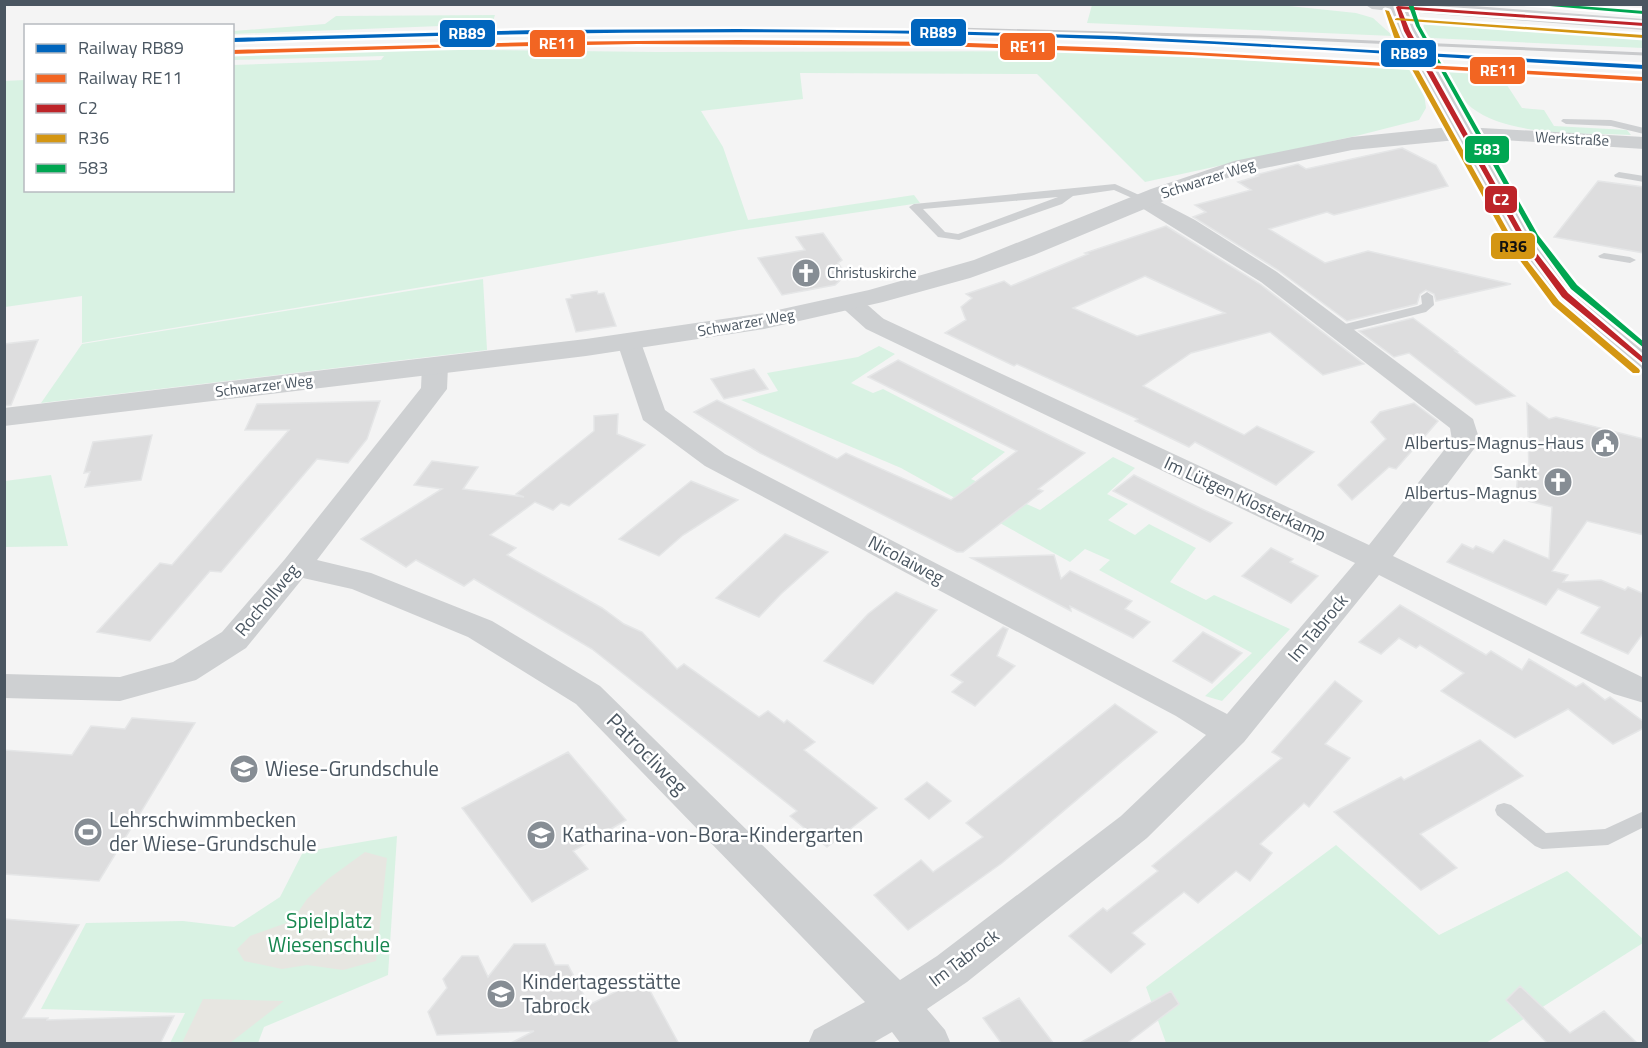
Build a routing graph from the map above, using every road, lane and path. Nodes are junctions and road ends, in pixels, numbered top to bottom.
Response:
1 (1372, 4) edge
2 (1398, 7) junction
3 (1644, 25) edge
4 (1566, 121) dead end
5 (1644, 131) edge
6 (1464, 133) junction
7 (1644, 143) edge
8 (1619, 175) dead end
9 (1644, 179) edge
10 (1069, 193) junction
11 (1145, 200) junction
12 (1605, 260) dead end
13 (1630, 264) dead end
14 (1427, 296) dead end
15 (849, 303) junction
16 (1341, 329) junction
17 (630, 342) junction
18 (1644, 362) edge
19 (435, 366) junction
20 (4, 417) edge
21 (1375, 560) junction
22 (296, 566) junction
23 (4, 686) edge
24 (1644, 691) edge
25 (1231, 733) junction
26 (1504, 810) dead end
27 (1644, 818) edge
28 (897, 1006) junction
29 (830, 1044) edge
30 (929, 1044) edge

1 - 2 street
2 - 3 street
2 - 6 street
4 - 5 lane
6 - 7 street, Werkstraße
6 - 11 street, Schwarzer Weg
6 - 18 street
8 - 9 lane
10 - 10 lane
10 - 11 lane
11 - 15 street, Schwarzer Weg
11 - 16 street, Im Tabrock
12 - 13 lane
14 - 16 lane
15 - 17 street, Schwarzer Weg
15 - 21 street, Im Lütgen Klosterkamp
16 - 21 street, Im Tabrock
17 - 19 street, Schwarzer Weg
17 - 25 street, Nicolaiweg
19 - 20 street, Schwarzer Weg
19 - 22 street, Rochollweg
21 - 24 street, Im Lütgen Klosterkamp
21 - 25 street, Im Tabrock
22 - 23 street, Rochollweg
22 - 28 street, Patrocliweg
25 - 28 street, Im Tabrock
26 - 27 lane
28 - 29 street, Im Tabrock
28 - 30 street, Patrocliweg

